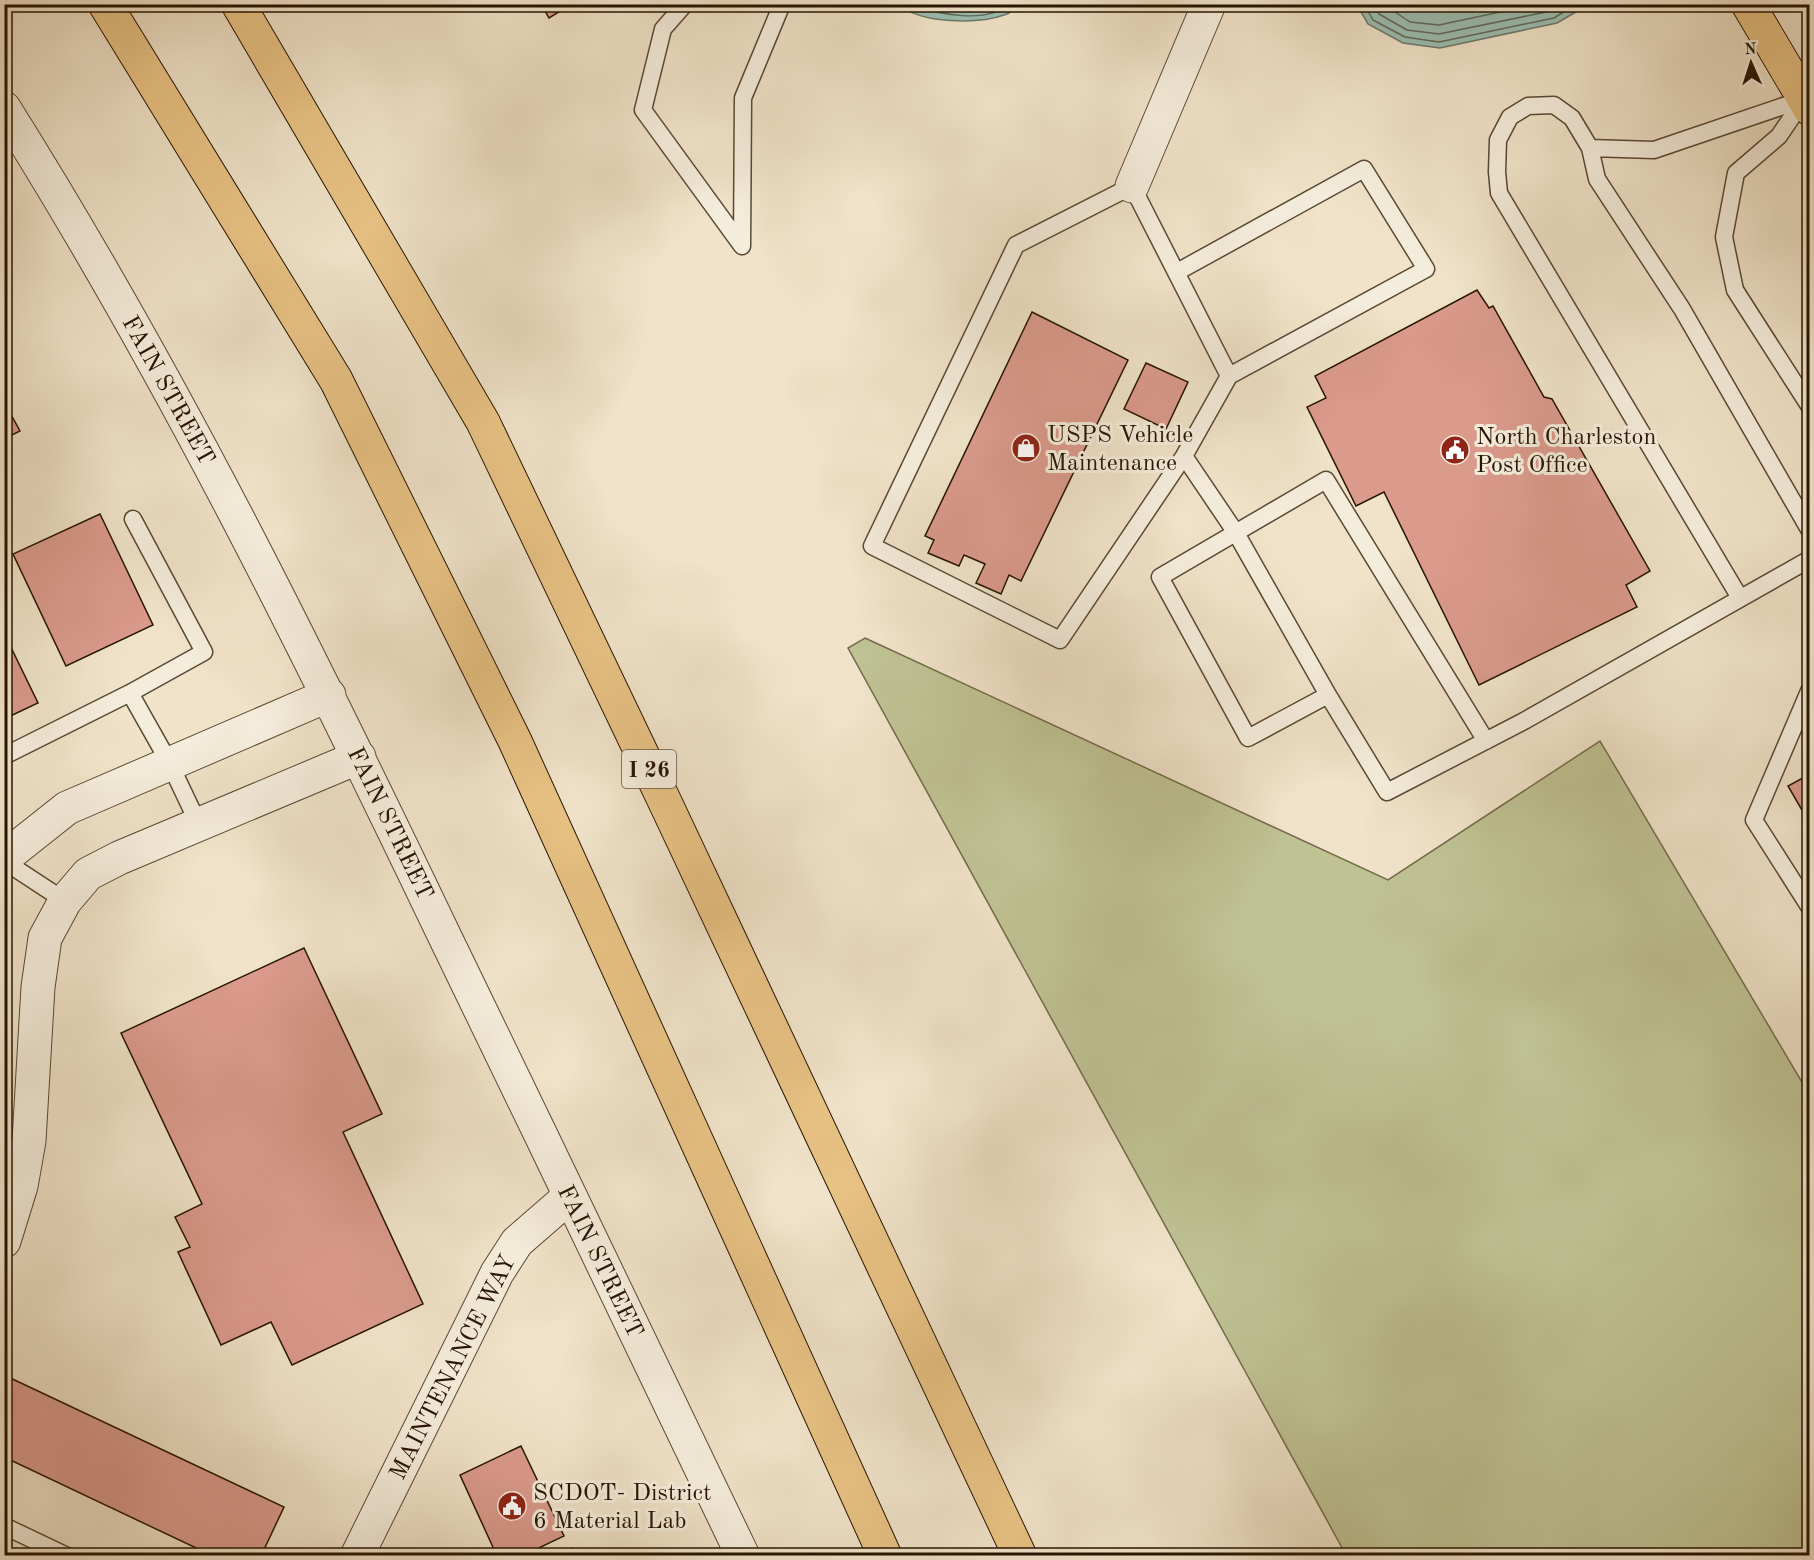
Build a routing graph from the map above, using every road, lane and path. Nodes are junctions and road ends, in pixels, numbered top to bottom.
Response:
1 (105, 4) edge
2 (238, 4) edge
3 (685, 4) edge
4 (782, 4) edge
5 (1209, 4) edge
6 (1748, 4) edge
7 (1807, 104) edge
8 (4, 108) edge
9 (1590, 148) junction
10 (1132, 186) junction
11 (1177, 272) junction
12 (1229, 376) junction
13 (1809, 407) edge
14 (1184, 456) junction
15 (133, 519) dead end
16 (1809, 531) edge
17 (1236, 533) junction
18 (1809, 559) edge
19 (1740, 598) junction
20 (1809, 689) edge
21 (130, 693) junction
22 (329, 695) junction
23 (1328, 695) junction
24 (1486, 741) junction
25 (4, 756) edge
26 (359, 757) junction
27 (170, 764) junction
28 (199, 825) junction
29 (4, 860) edge
30 (65, 902) junction
31 (1809, 908) edge
32 (570, 1196) junction
33 (4, 1241) edge
34 (4, 1526) edge
35 (68, 1556) edge
36 (357, 1556) edge
37 (743, 1556) edge
38 (885, 1556) edge
39 (1020, 1556) edge

1 - 38 main road
2 - 39 main road, I 26
3 - 4 lane
5 - 10 street
6 - 7 main road
7 - 9 lane
7 - 13 lane
8 - 22 street, FAIN STREET
9 - 16 lane
9 - 19 lane
10 - 11 lane
10 - 14 lane
11 - 12 lane
11 - 12 lane
12 - 14 lane
14 - 17 lane
15 - 21 lane
17 - 23 lane
17 - 23 lane
17 - 24 lane
18 - 19 lane
19 - 24 lane
20 - 31 lane
21 - 25 lane
21 - 27 lane
22 - 26 street, FAIN STREET
22 - 27 street
23 - 24 lane
26 - 28 street
26 - 32 street, FAIN STREET
27 - 28 lane
27 - 29 street
28 - 30 street
29 - 30 lane
30 - 33 street
32 - 36 street, MAINTENANCE WAY
32 - 37 street, FAIN STREET
34 - 35 lane

